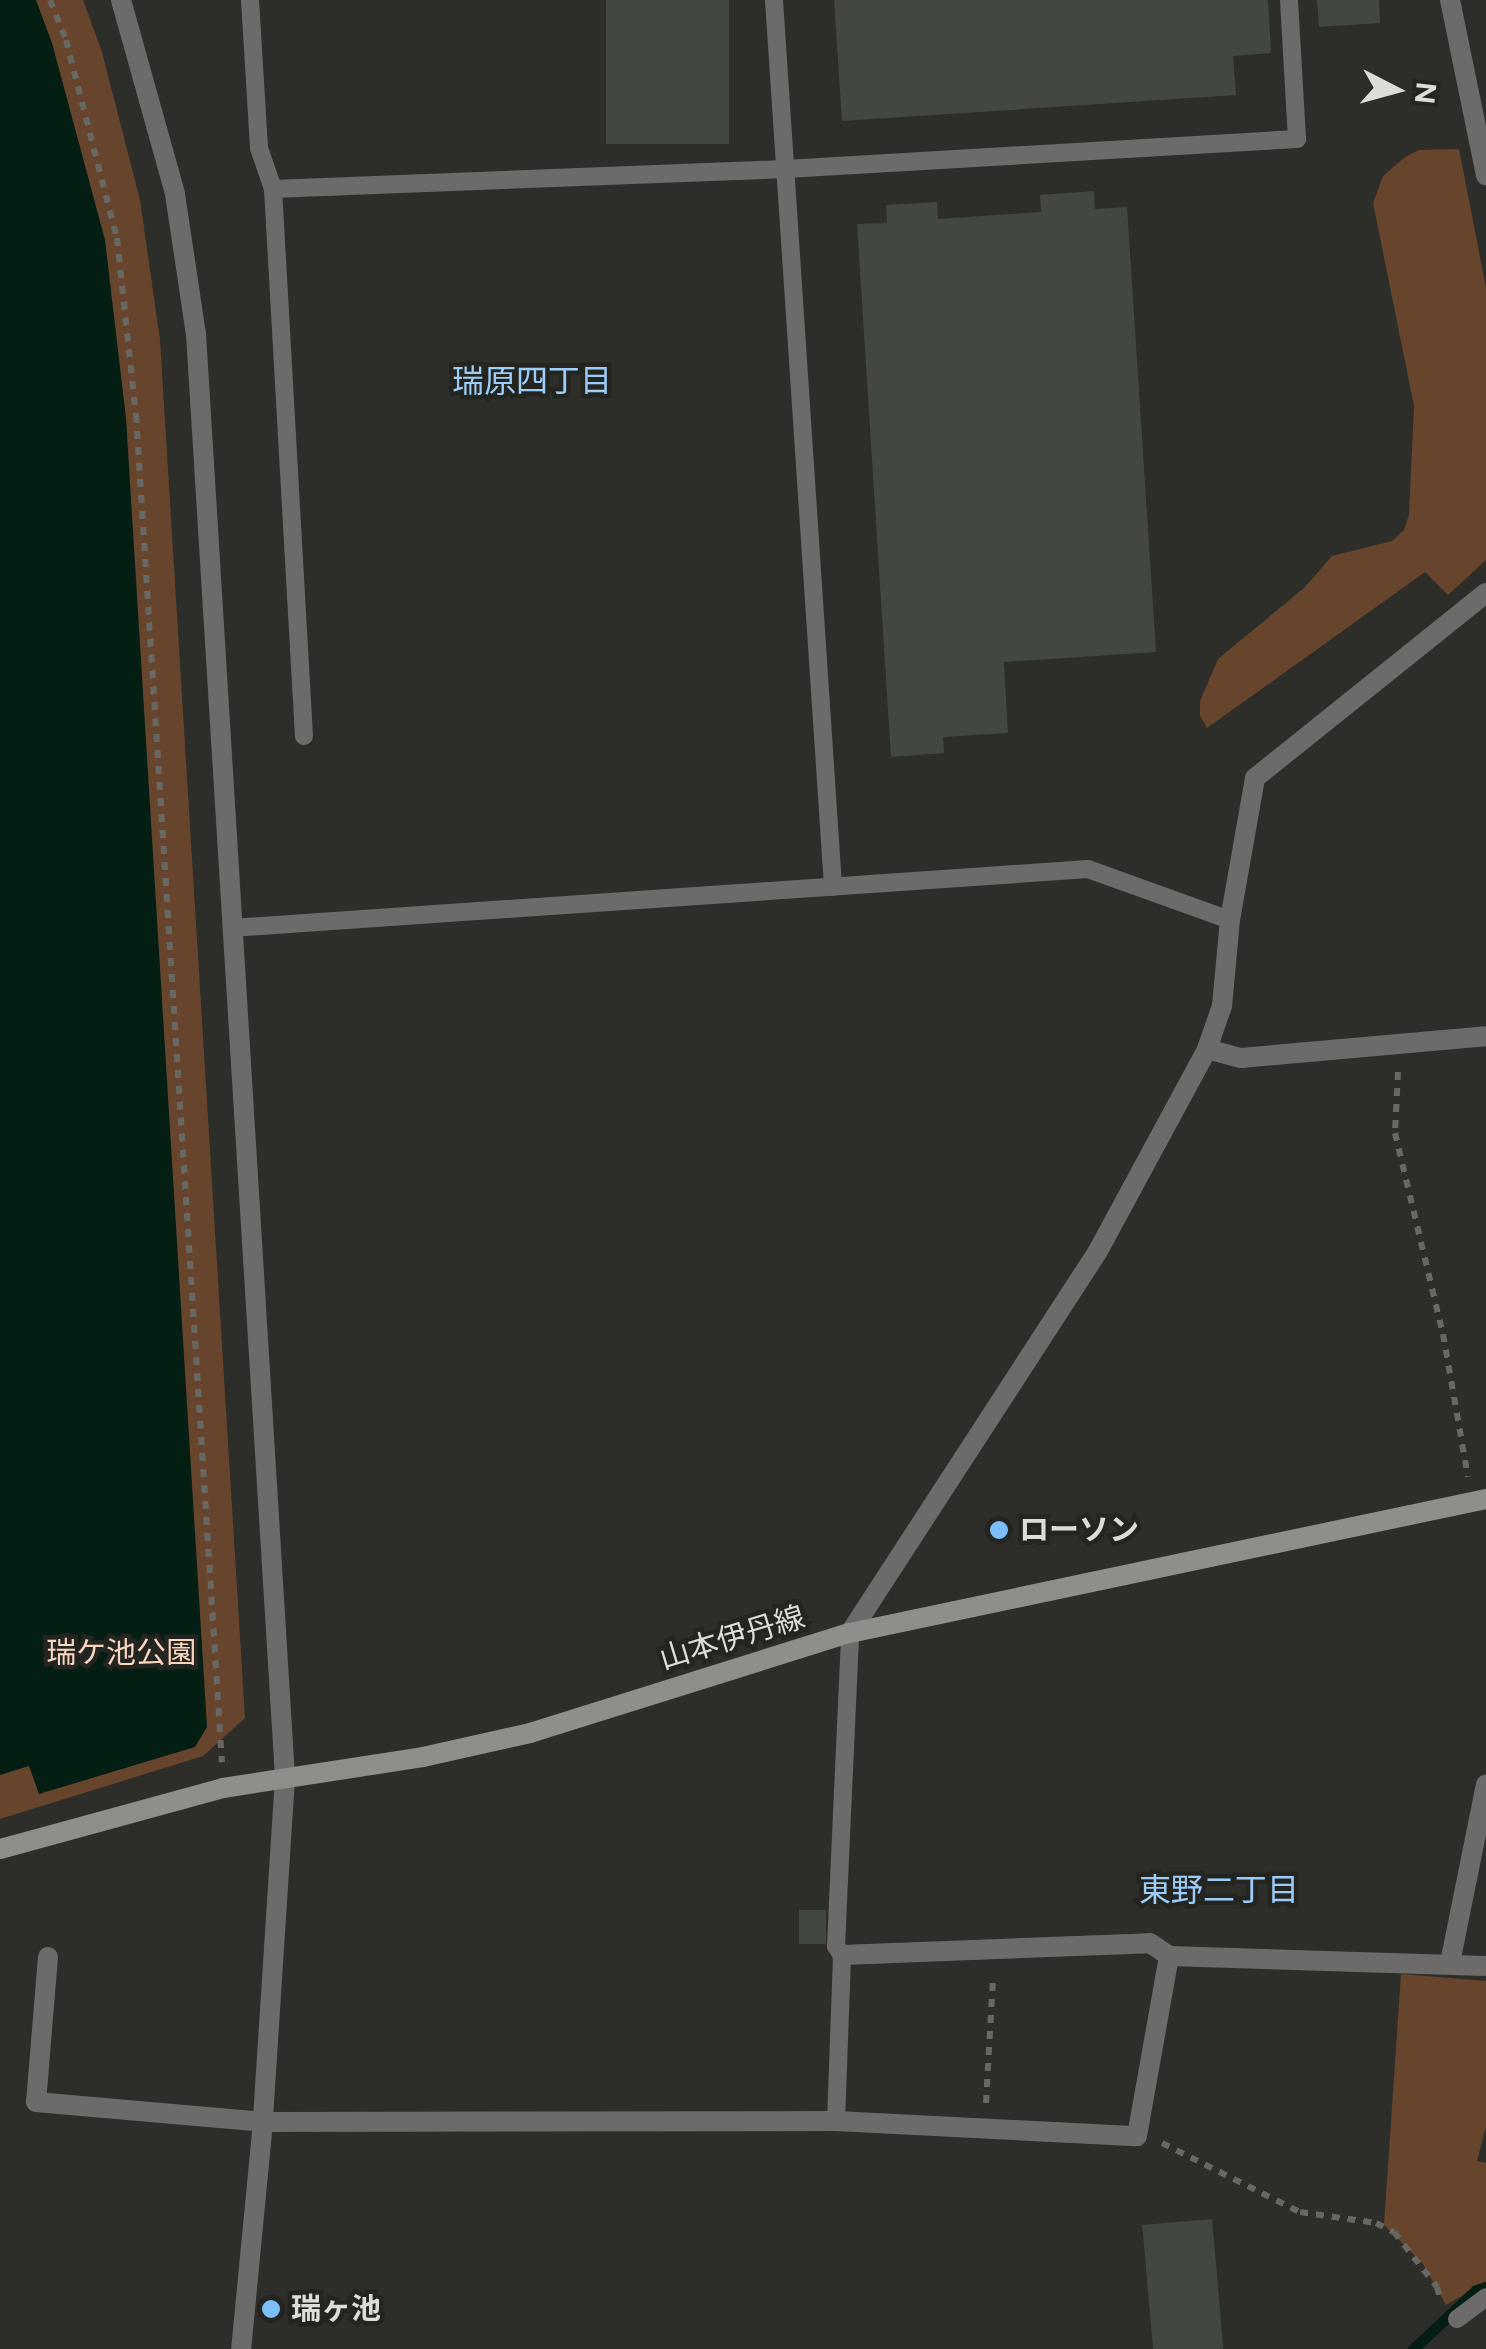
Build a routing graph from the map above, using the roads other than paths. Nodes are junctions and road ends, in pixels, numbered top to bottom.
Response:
1 (122, 0) edge
2 (250, 0) edge
3 (774, 0) edge
4 (1289, 0) edge
5 (1450, 0) edge
6 (786, 169) junction
7 (1486, 175) edge
8 (273, 189) junction
9 (1486, 594) edge
10 (304, 736) dead end
11 (832, 888) junction
12 (1230, 920) junction
13 (232, 928) junction
14 (1486, 1036) edge
15 (1207, 1049) junction
16 (1479, 1500) edge
17 (850, 1633) junction
18 (285, 1778) junction
19 (1486, 1784) edge
20 (0, 1849) edge
21 (842, 1955) junction
22 (1169, 1956) junction
23 (48, 1957) dead end
24 (1450, 1963) junction
25 (1486, 1966) edge
26 (836, 2121) junction
27 (263, 2122) junction
28 (1486, 2297) edge
29 (1450, 2313) road end
30 (240, 2349) edge

1 - 13 street
2 - 8 lane
3 - 6 lane
4 - 6 lane
5 - 7 street
6 - 8 lane
6 - 11 lane
8 - 10 lane
9 - 12 street
11 - 12 lane
11 - 13 lane
12 - 15 street
13 - 18 street
14 - 15 street
15 - 17 street
16 - 17 main road, 山本伊丹線
17 - 18 main road, 山本伊丹線
17 - 21 lane
18 - 20 main road, 山本伊丹線
18 - 27 street
19 - 24 street
21 - 22 street
21 - 26 lane
22 - 24 street
22 - 26 street
23 - 27 street
24 - 25 street
26 - 27 street
27 - 30 street
28 - 29 lane

